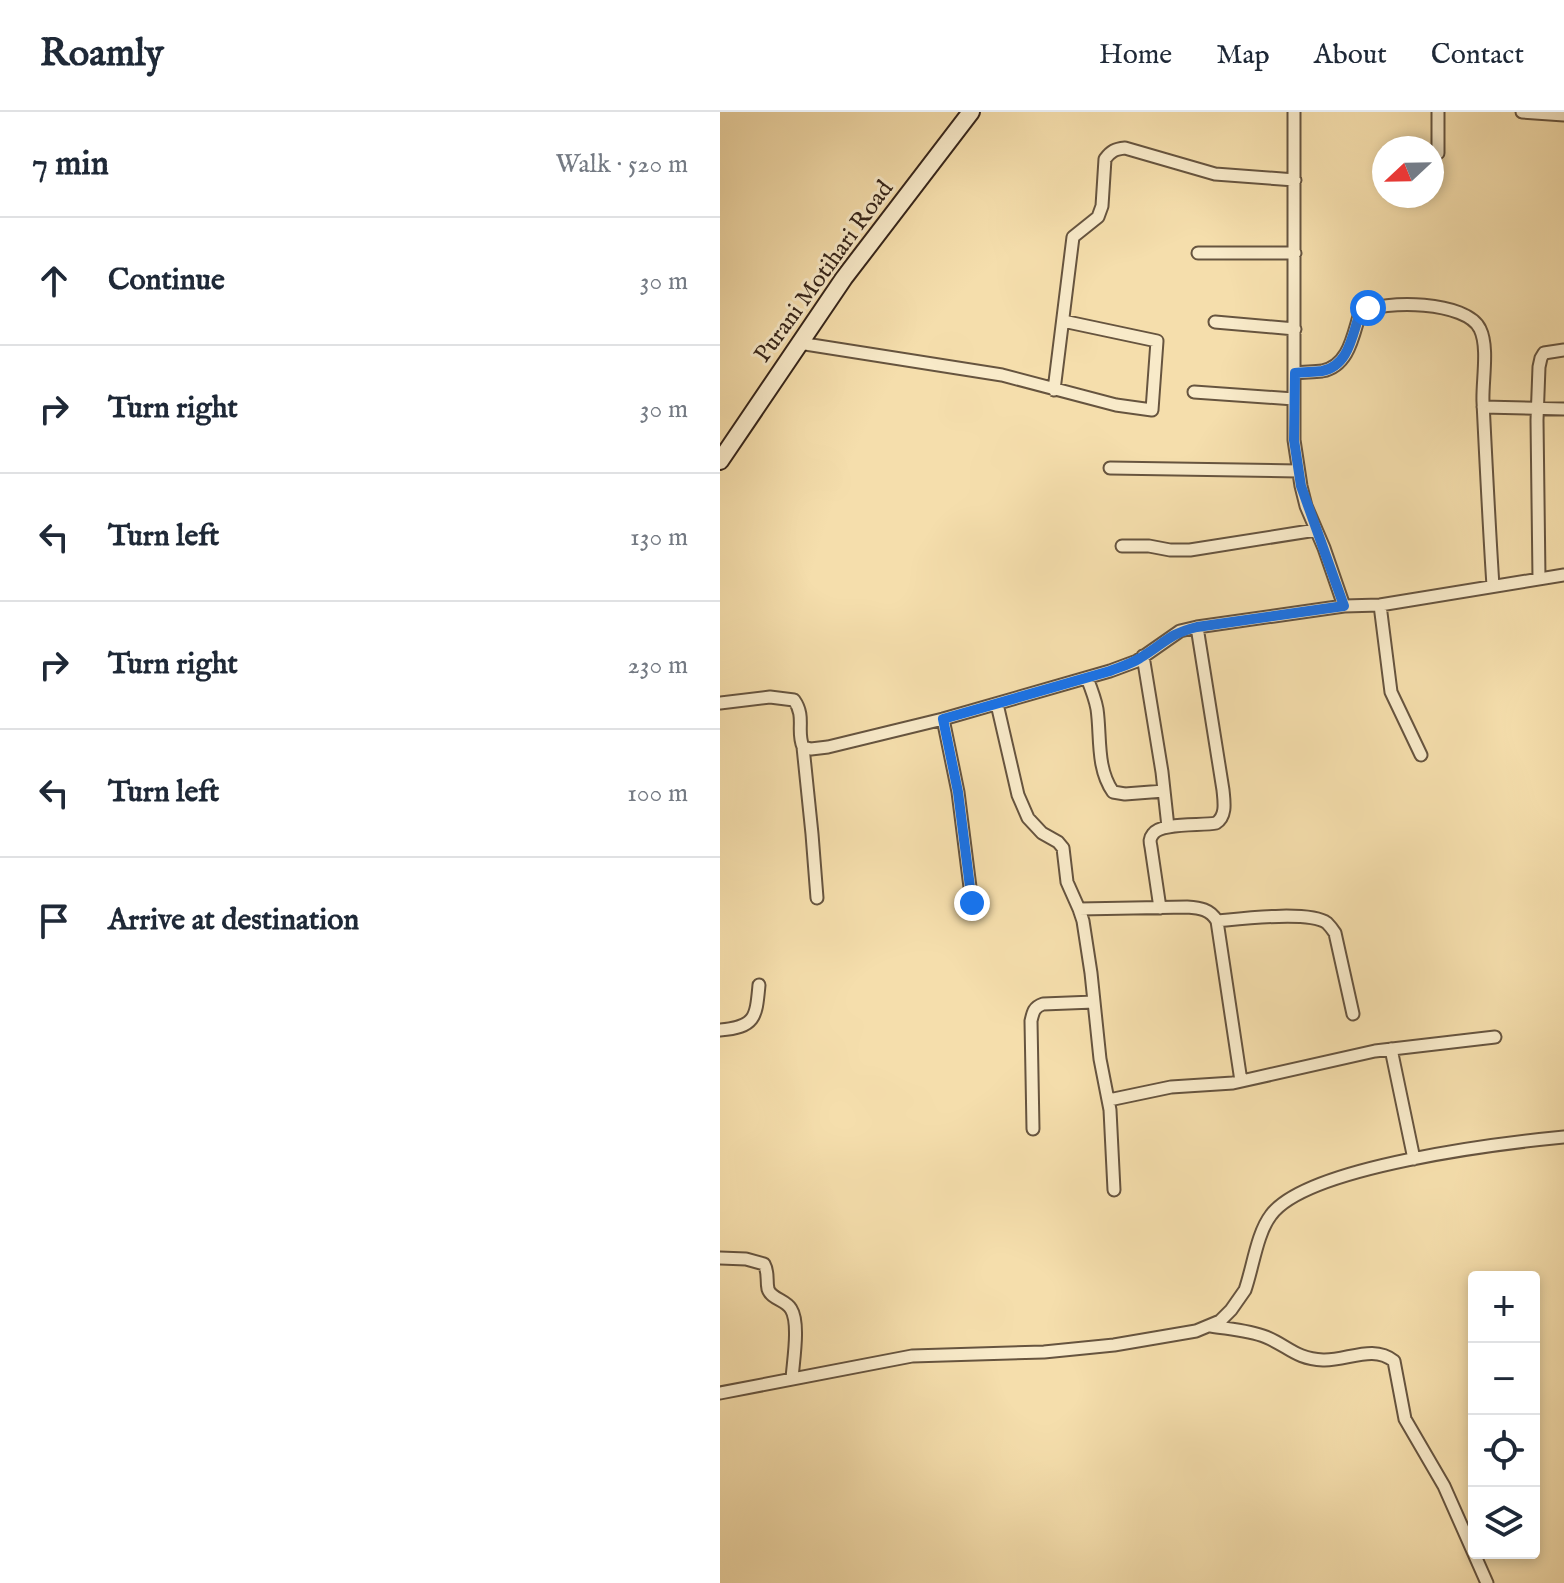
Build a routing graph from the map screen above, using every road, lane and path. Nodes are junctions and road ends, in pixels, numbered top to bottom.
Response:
1 (971, 112) edge
2 (1294, 112) edge
3 (1438, 112) edge
4 (1522, 112) edge
5 (1535, 112) edge
6 (1564, 115) edge
7 (1438, 136) edge
8 (1295, 180) junction
9 (1198, 253) dead end
10 (1295, 253) junction
11 (1063, 321) junction
12 (1215, 322) dead end
13 (1295, 329) junction
14 (799, 343) junction
15 (1564, 350) edge
16 (1295, 373) junction
17 (1054, 390) junction
18 (1194, 392) dead end
19 (1294, 399) junction
20 (1483, 407) junction
21 (1537, 409) junction
22 (1564, 409) edge
23 (728, 438) edge
24 (720, 461) edge
25 (1110, 468) dead end
26 (1298, 471) junction
27 (1316, 530) junction
28 (1122, 546) dead end
29 (1564, 575) edge
30 (1539, 578) junction
31 (1493, 586) junction
32 (1380, 605) junction
33 (1344, 606) junction
34 (1197, 627) junction
35 (1143, 656) junction
36 (1087, 678) junction
37 (720, 703) edge
38 (997, 704) junction
39 (943, 719) junction
40 (803, 747) junction
41 (1421, 755) dead end
42 (1164, 791) junction
43 (1168, 827) junction
44 (817, 898) dead end
45 (972, 903) dead end
46 (1160, 908) junction
47 (1079, 909) junction
48 (1217, 921) junction
49 (759, 985) dead end
50 (1094, 1002) junction
51 (1353, 1014) dead end
52 (720, 1030) edge
53 (1495, 1037) dead end
54 (1391, 1049) junction
55 (1241, 1081) junction
56 (1109, 1100) junction
57 (1033, 1129) dead end
58 (1564, 1137) edge
59 (1414, 1159) junction
60 (1114, 1190) dead end
61 (720, 1258) edge
62 (1211, 1326) junction
63 (792, 1379) junction
64 (720, 1393) edge
65 (1487, 1583) edge

1 - 14 main road, Purani Motihari Road
2 - 8 street
3 - 7 street
4 - 5 street
5 - 6 street
8 - 10 street
8 - 11 street
9 - 10 street
10 - 13 street
11 - 17 street
11 - 17 street
12 - 13 street
13 - 16 street
14 - 17 street
14 - 23 main road, Purani Motihari Road
15 - 21 street
16 - 19 street
16 - 20 street
18 - 19 street
19 - 26 street
20 - 21 street
20 - 31 street
21 - 22 street
21 - 30 street
23 - 24 main road, Purani Motihari Road
25 - 26 street
26 - 27 street
27 - 28 street
27 - 33 street
29 - 30 street
30 - 31 street
31 - 32 street
32 - 33 street
32 - 41 street
33 - 34 street
34 - 35 street
34 - 43 street
35 - 36 street
35 - 42 street
36 - 38 street
36 - 42 street
37 - 40 street
38 - 39 street
38 - 47 street
39 - 40 street
39 - 45 street
40 - 44 street
42 - 43 street
43 - 46 street
46 - 47 street
46 - 48 street
47 - 50 street
48 - 51 street
48 - 55 street
49 - 52 street
50 - 56 street
50 - 57 street
53 - 54 street
54 - 55 street
54 - 59 street
55 - 56 street
56 - 60 street
58 - 59 street
59 - 62 street
61 - 63 street
62 - 63 street
62 - 65 street
63 - 64 street

